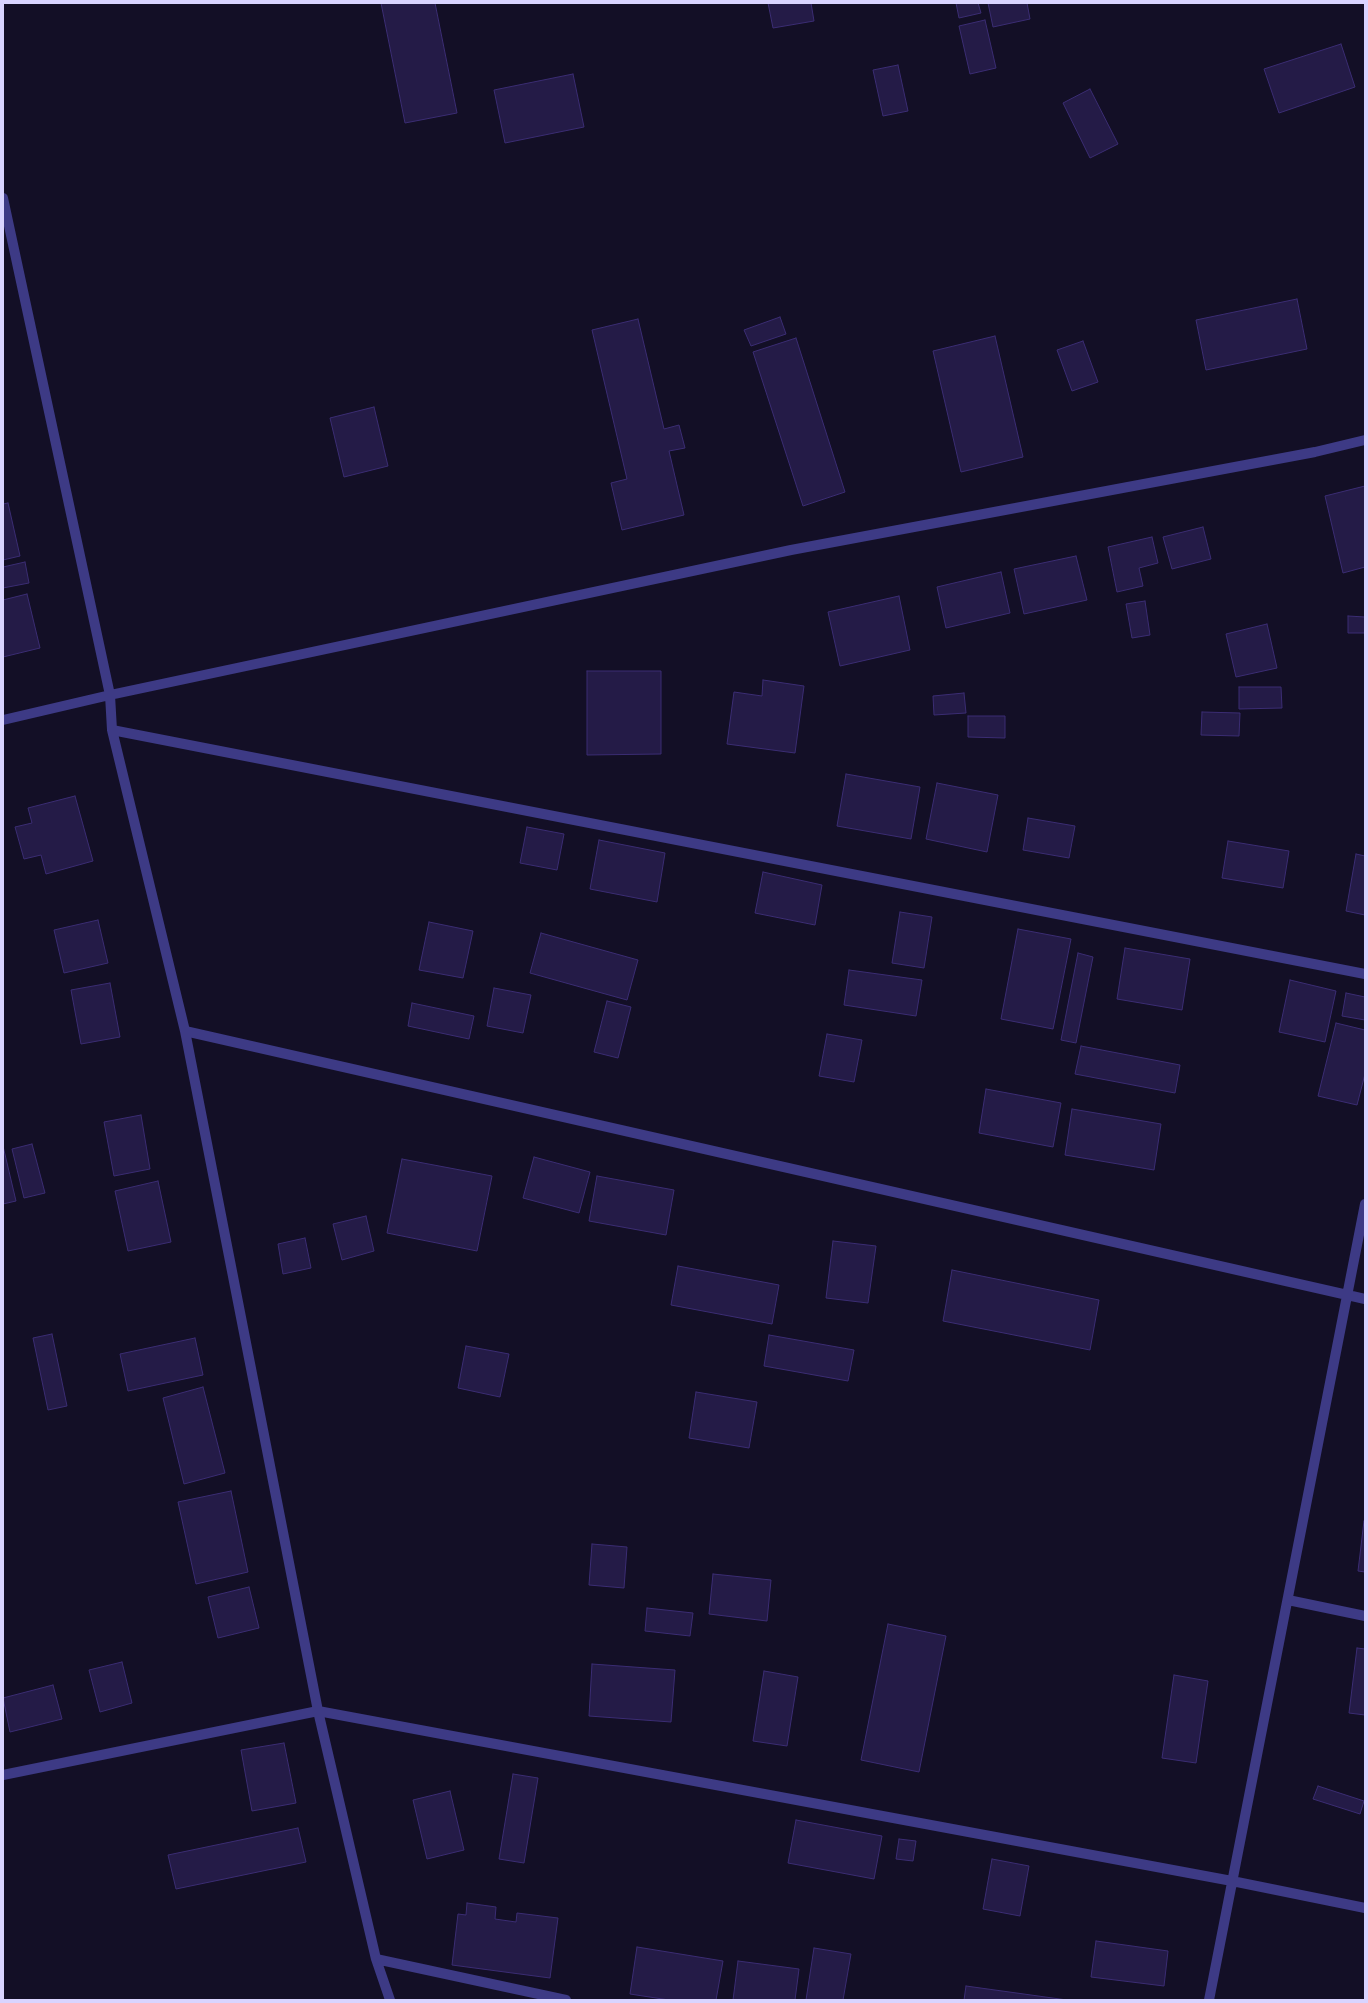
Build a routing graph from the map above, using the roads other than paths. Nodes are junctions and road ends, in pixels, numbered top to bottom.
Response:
1 (3, 198) edge
2 (1365, 440) edge
3 (110, 695) junction
4 (3, 720) edge
5 (112, 730) junction
6 (1365, 974) edge
7 (185, 1031) junction
8 (1365, 1204) edge
9 (1347, 1296) junction
10 (1365, 1299) edge
11 (1288, 1600) junction
12 (1365, 1616) edge
13 (318, 1711) junction
14 (3, 1775) edge
15 (1232, 1881) junction
16 (1365, 1908) edge
17 (376, 1959) junction
18 (390, 2000) edge
19 (566, 2000) edge
20 (1209, 2000) edge

1 - 3 street
2 - 3 street
3 - 4 street
3 - 5 street
5 - 6 street
5 - 7 street
7 - 9 street
7 - 13 street
8 - 9 street
9 - 10 street
9 - 11 street
11 - 12 street
11 - 15 street
13 - 14 street
13 - 15 street
13 - 17 street
15 - 16 street
15 - 20 street
17 - 18 street
17 - 19 street

